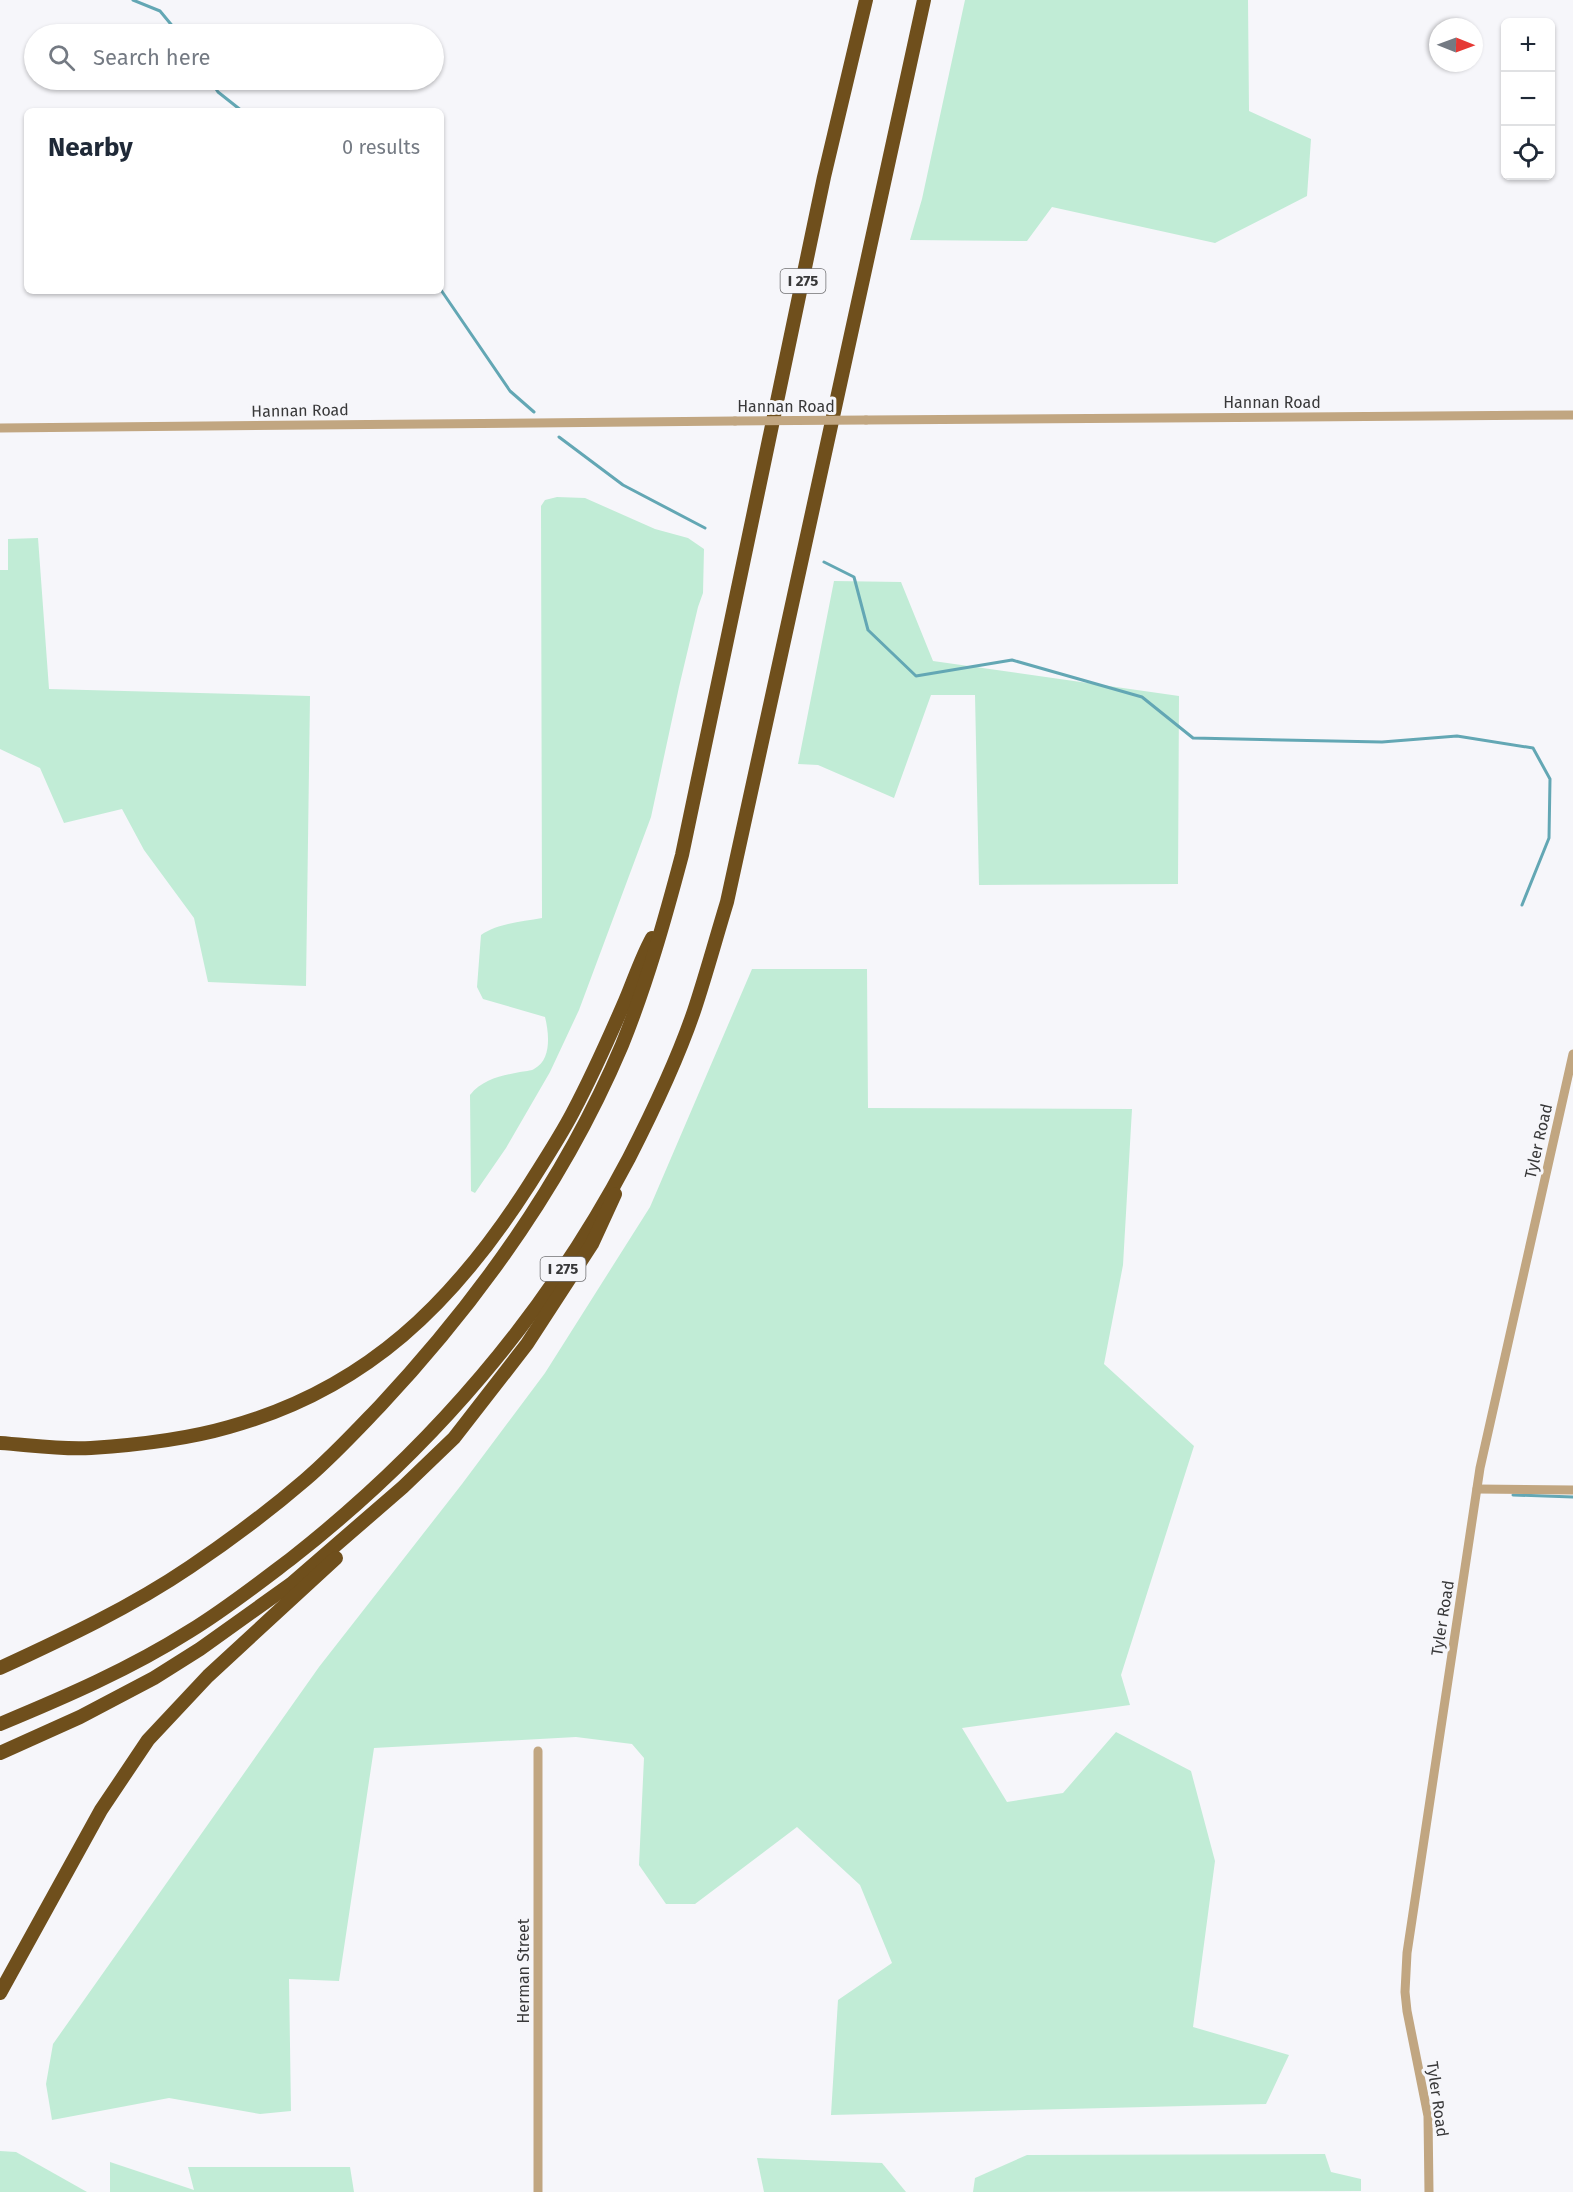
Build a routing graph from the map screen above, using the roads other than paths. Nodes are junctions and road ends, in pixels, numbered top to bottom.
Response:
1 (866, 0) edge
2 (924, 0) edge
3 (1573, 415) edge
4 (0, 428) edge
5 (667, 910) junction
6 (1573, 1054) edge
7 (1572, 1067) edge
8 (1569, 1092) edge
9 (629, 1159) junction
10 (0, 1436) edge
11 (0, 1443) edge
12 (120, 1445) junction
13 (403, 1488) junction
14 (1477, 1488) junction
15 (1573, 1490) edge
16 (0, 1668) edge
17 (0, 1724) edge
18 (538, 1751) dead end
19 (0, 1753) edge
20 (0, 1993) edge
21 (538, 2192) edge
22 (1429, 2192) edge

1 - 5 highway, I 275
2 - 9 highway, I 275
3 - 4 street, Hannan Road, bridge
5 - 12 highway
5 - 16 highway, I 275
6 - 7 street, Tyler Road
7 - 8 street, Tyler Road
8 - 14 street, Tyler Road
9 - 13 highway
9 - 17 highway, I 275
10 - 12 highway
11 - 12 highway
13 - 19 highway
13 - 20 highway
14 - 15 street
14 - 22 street, Tyler Road
18 - 21 street, Herman Street

